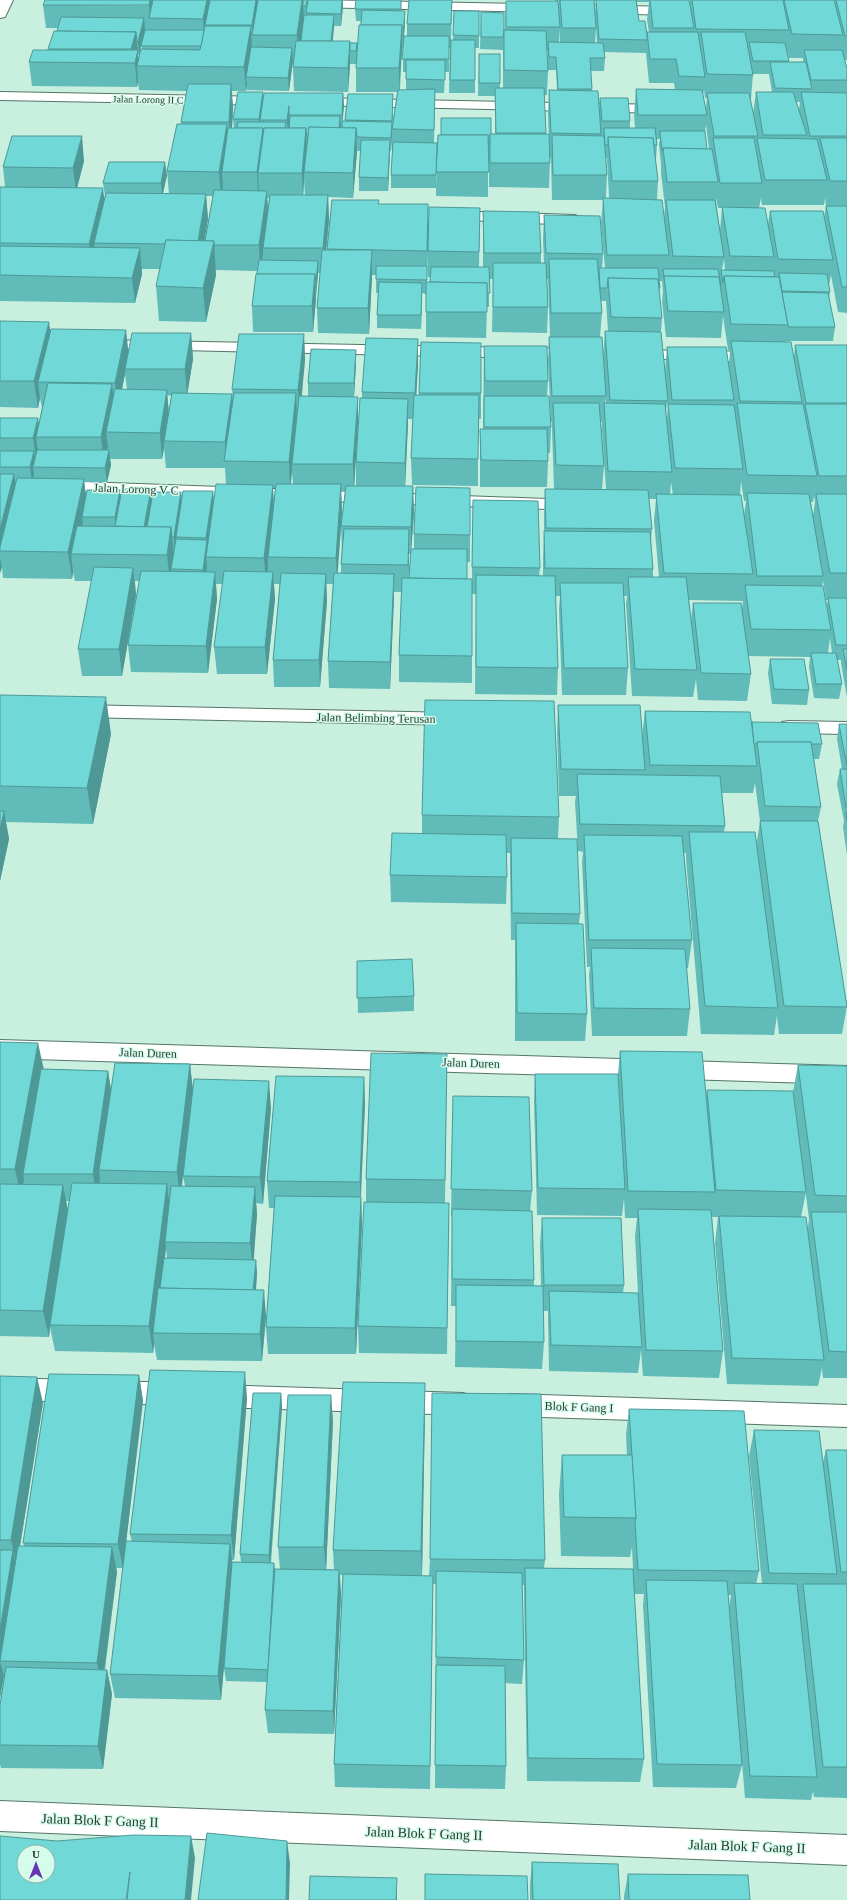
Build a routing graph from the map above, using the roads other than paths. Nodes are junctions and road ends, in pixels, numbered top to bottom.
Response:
1 (6, 0) edge
2 (300, 4) edge
3 (687, 12) edge
4 (0, 14) edge
5 (0, 96) edge
6 (279, 102) edge
7 (303, 102) edge
8 (679, 109) edge
9 (434, 216) edge
10 (593, 220) edge
11 (80, 345) edge
12 (591, 354) edge
13 (615, 355) edge
14 (775, 358) edge
15 (0, 484) edge
16 (591, 506) edge
17 (62, 711) edge
18 (476, 720) edge
19 (771, 726) edge
20 (847, 728) edge
21 (0, 1049) edge
22 (847, 1075) edge
23 (0, 1389) edge
24 (847, 1416) edge
25 (0, 1816) edge
26 (847, 1850) edge

1 - 4 street
2 - 3 street
5 - 6 street, Jalan Lorong II C
7 - 8 street
9 - 10 street
11 - 12 street
13 - 14 street
15 - 16 street, Jalan Lorong V C
17 - 18 street, Jalan Belimbing Terusan
19 - 20 street
21 - 22 street, Jalan Duren
23 - 24 street, Blok F Gang I
25 - 26 street, Jalan Blok F Gang II

